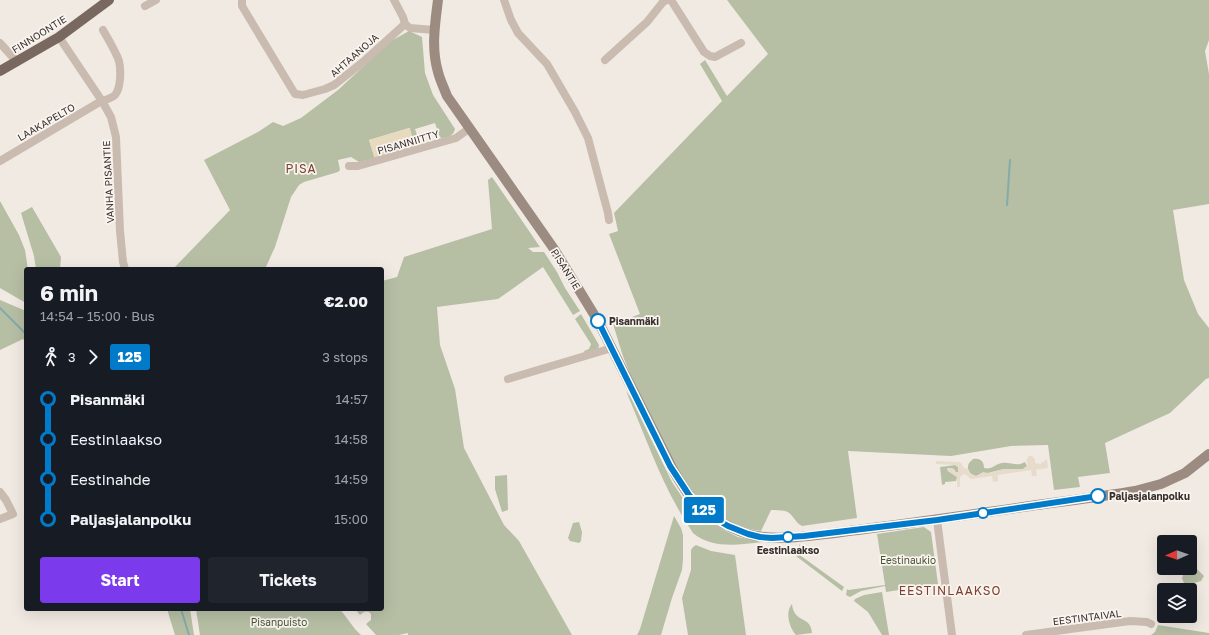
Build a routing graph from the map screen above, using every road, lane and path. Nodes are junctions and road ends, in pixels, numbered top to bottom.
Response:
1 (109, 0) edge
2 (156, 0) edge
3 (242, 0) edge
4 (394, 0) edge
5 (438, 0) edge
6 (504, 0) edge
7 (666, 0) edge
8 (671, 0) edge
9 (145, 6) dead end
10 (405, 24) junction
11 (103, 30) dead end
12 (434, 30) junction
13 (59, 37) junction
14 (0, 43) edge
15 (741, 43) dead end
16 (604, 60) dead end
17 (17, 62) junction
18 (0, 71) edge
19 (102, 101) junction
20 (470, 128) junction
21 (0, 161) edge
22 (349, 166) dead end
23 (609, 220) dead end
24 (124, 267) edge
25 (612, 348) junction
26 (508, 379) dead end
27 (1209, 454) edge
28 (0, 492) edge
29 (0, 519) edge
30 (937, 520) junction
31 (1151, 624) dead end
32 (952, 635) edge
33 (1026, 635) edge

1 - 13 main road, FINNOONTIE
2 - 9 street
3 - 10 street, AHTAANOJA
4 - 10 street
5 - 12 street, PISANTIE
6 - 23 street
7 - 16 street
8 - 15 street
10 - 12 street
11 - 19 street, LAAKAPELTO
12 - 20 street, PISANTIE
13 - 17 main road, FINNOONTIE
13 - 19 street, VANHA PISANTIE
14 - 17 street
17 - 18 main road, FINNOONTIE
19 - 21 street, LAAKAPELTO
19 - 24 street, VANHA PISANTIE
20 - 22 street, PISANNIITTY
20 - 25 street, PISANTIE
25 - 26 street
25 - 30 street, PISANTIE
27 - 30 street
28 - 29 street
30 - 32 street
31 - 33 street, EESTINTAIVAL

